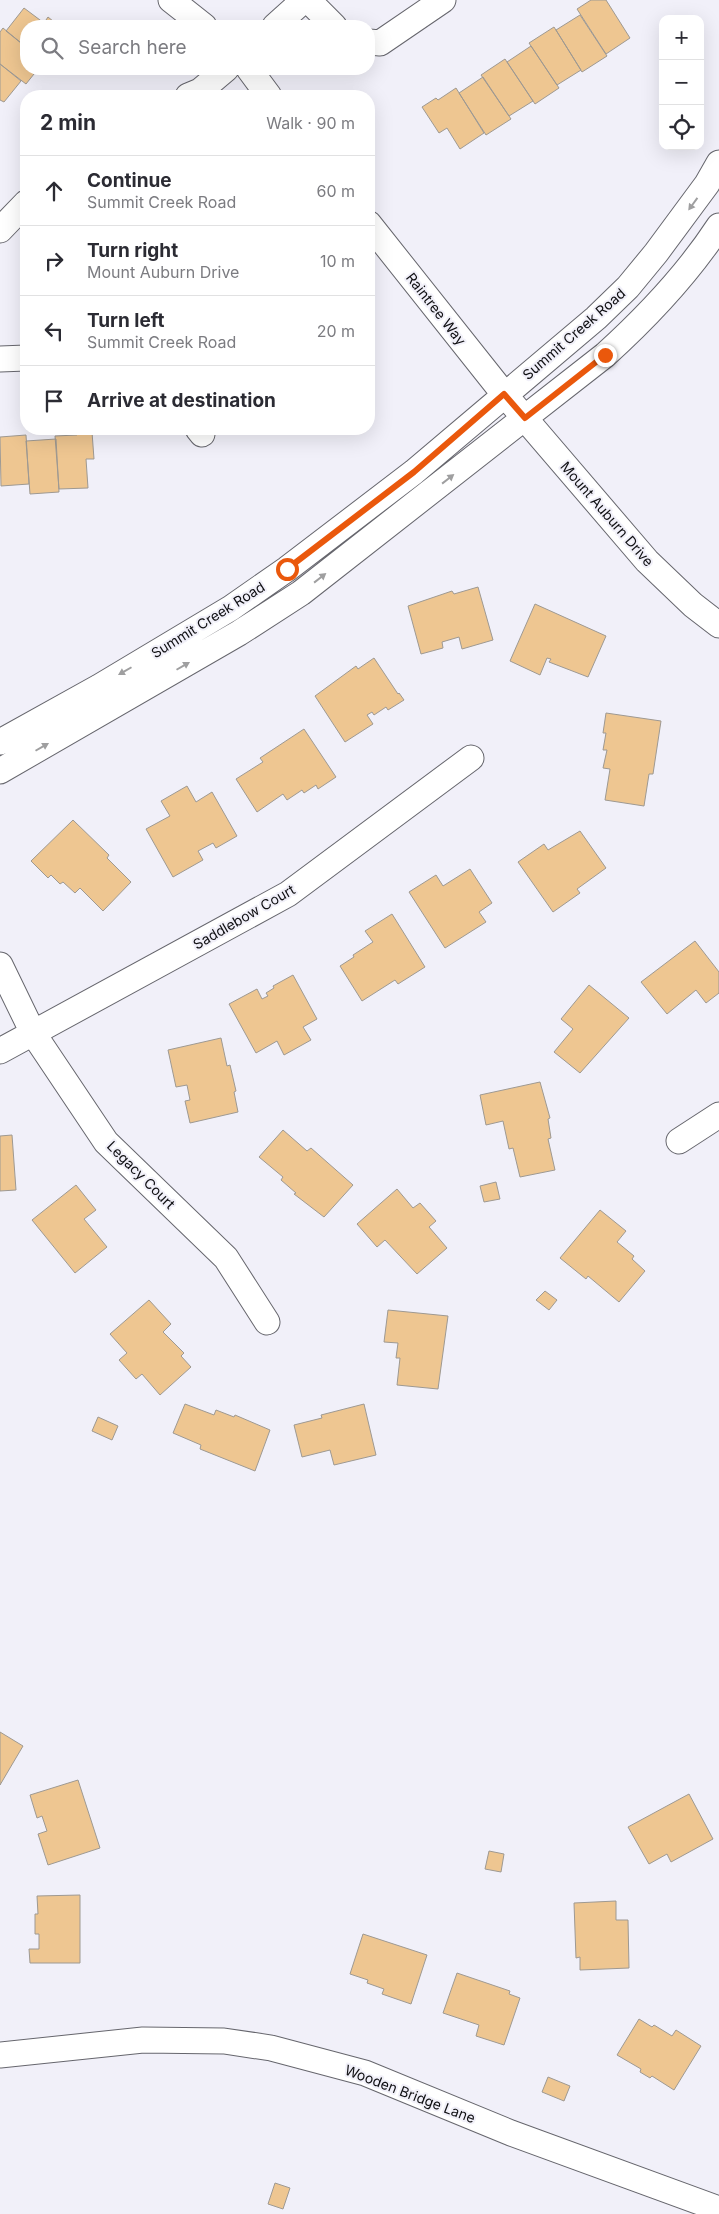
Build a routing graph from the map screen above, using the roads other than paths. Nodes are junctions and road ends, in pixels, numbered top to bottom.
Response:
1 (171, 0) edge
2 (306, 0) edge
3 (444, 0) edge
4 (196, 20) edge
5 (282, 20) edge
6 (328, 20) edge
7 (375, 43) edge
8 (219, 75) edge
9 (253, 75) edge
10 (201, 90) edge
11 (265, 90) edge
12 (719, 163) edge
13 (20, 209) edge
14 (719, 226) edge
15 (0, 230) edge
16 (375, 232) edge
17 (20, 358) edge
18 (0, 359) edge
19 (504, 394) junction
20 (525, 418) junction
21 (719, 625) edge
22 (0, 742) edge
23 (471, 758) dead end
24 (0, 772) edge
25 (0, 965) edge
26 (33, 1033) junction
27 (0, 1050) edge
28 (719, 1115) edge
29 (680, 1141) dead end
30 (267, 1322) dead end
31 (0, 2055) edge
32 (719, 2209) edge

1 - 4 street
2 - 5 street
2 - 6 street
3 - 7 street
8 - 10 street
9 - 11 street
12 -> 19 street, Summit Creek Road
13 - 15 street
14 - 20 street, Summit Creek Road
16 - 19 street, Raintree Way
17 - 18 street
19 - 20 street, Mount Auburn Drive
19 -> 22 street, Summit Creek Road
20 - 21 street, Mount Auburn Drive
24 -> 20 street, Summit Creek Road
23 - 26 street, Saddlebow Court
25 - 26 street, Legacy Court
26 - 27 street, Saddlebow Court
26 - 30 street, Legacy Court
28 - 29 street
31 - 32 street, Wooden Bridge Lane

